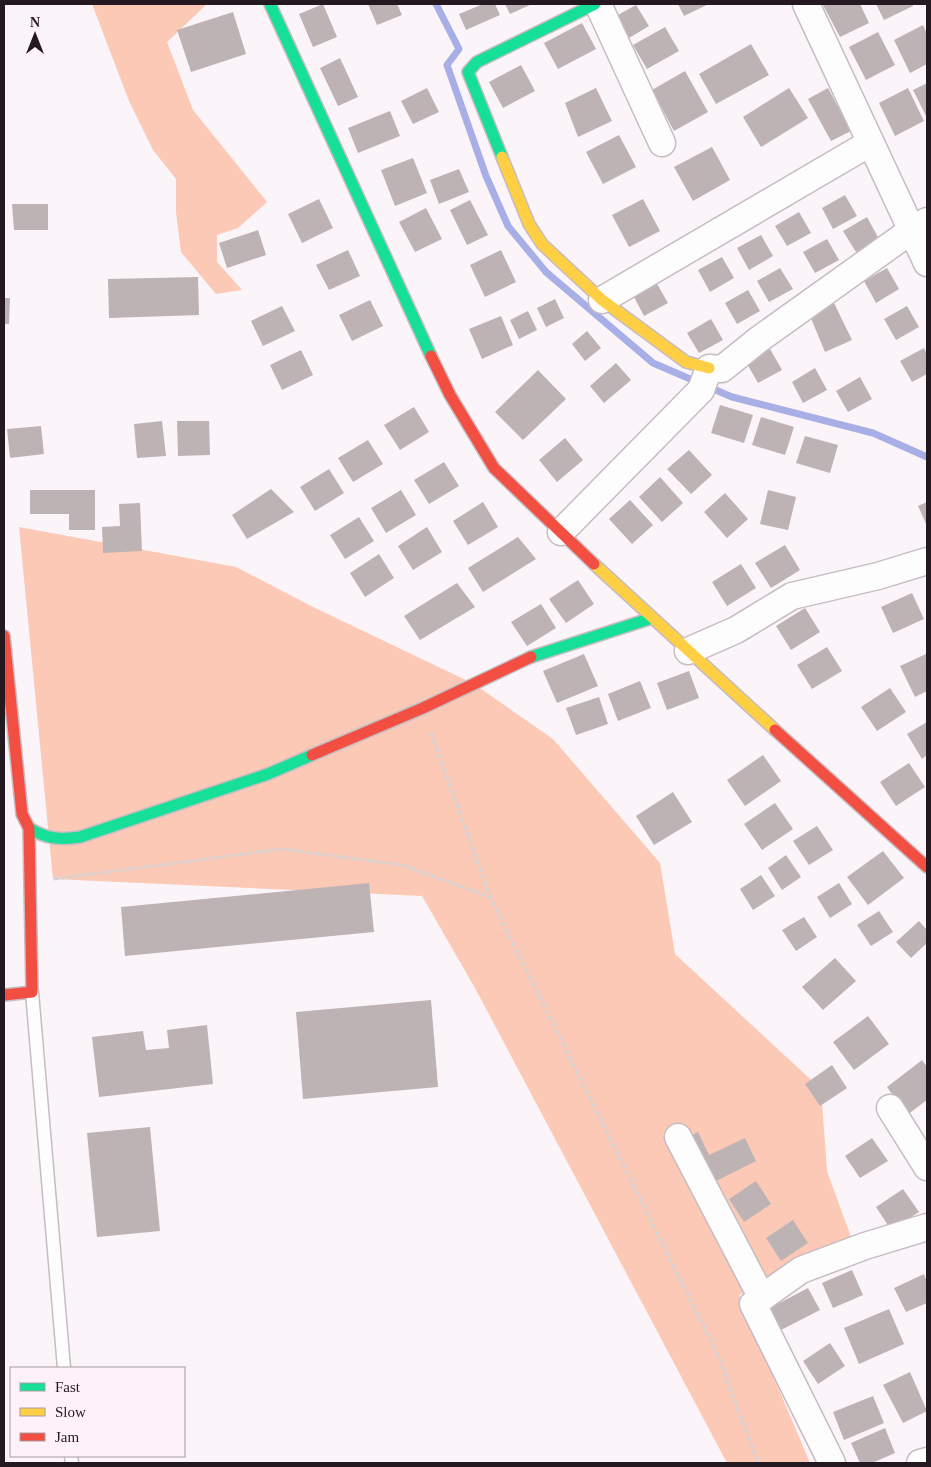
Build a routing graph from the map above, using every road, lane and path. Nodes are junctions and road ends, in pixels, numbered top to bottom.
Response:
1 (270, 4) edge
2 (596, 4) edge
3 (806, 4) edge
4 (662, 143) dead end
5 (870, 143) junction
6 (920, 226) edge
7 (927, 263) edge
8 (602, 300) junction
9 (709, 368) junction
10 (561, 532) junction
11 (927, 561) edge
12 (652, 618) junction
13 (4, 636) edge
14 (688, 651) junction
15 (423, 708) junction
16 (29, 828) junction
17 (927, 867) edge
18 (31, 882) junction
19 (490, 897) junction
20 (32, 992) junction
21 (4, 995) edge
22 (890, 1108) dead end
23 (678, 1137) dead end
24 (927, 1167) edge
25 (927, 1227) edge
26 (762, 1298) junction
27 (64, 1367) edge
28 (927, 1461) edge
29 (758, 1463) edge
30 (832, 1463) edge
31 (920, 1463) edge

1 - 10 street
2 - 4 street
2 - 8 street
3 - 5 street
5 - 6 street
5 - 8 street
6 - 7 street
6 - 9 street
8 - 9 street
9 - 10 street
10 - 12 street
11 - 14 street
12 - 14 street
12 - 15 street
13 - 16 street
14 - 17 street
15 - 16 street
15 - 19 path
16 - 18 street
18 - 19 path
18 - 20 street
19 - 29 path
20 - 21 street
20 - 27 lane
22 - 24 street
23 - 26 street
25 - 26 street
26 - 30 street
28 - 31 street

